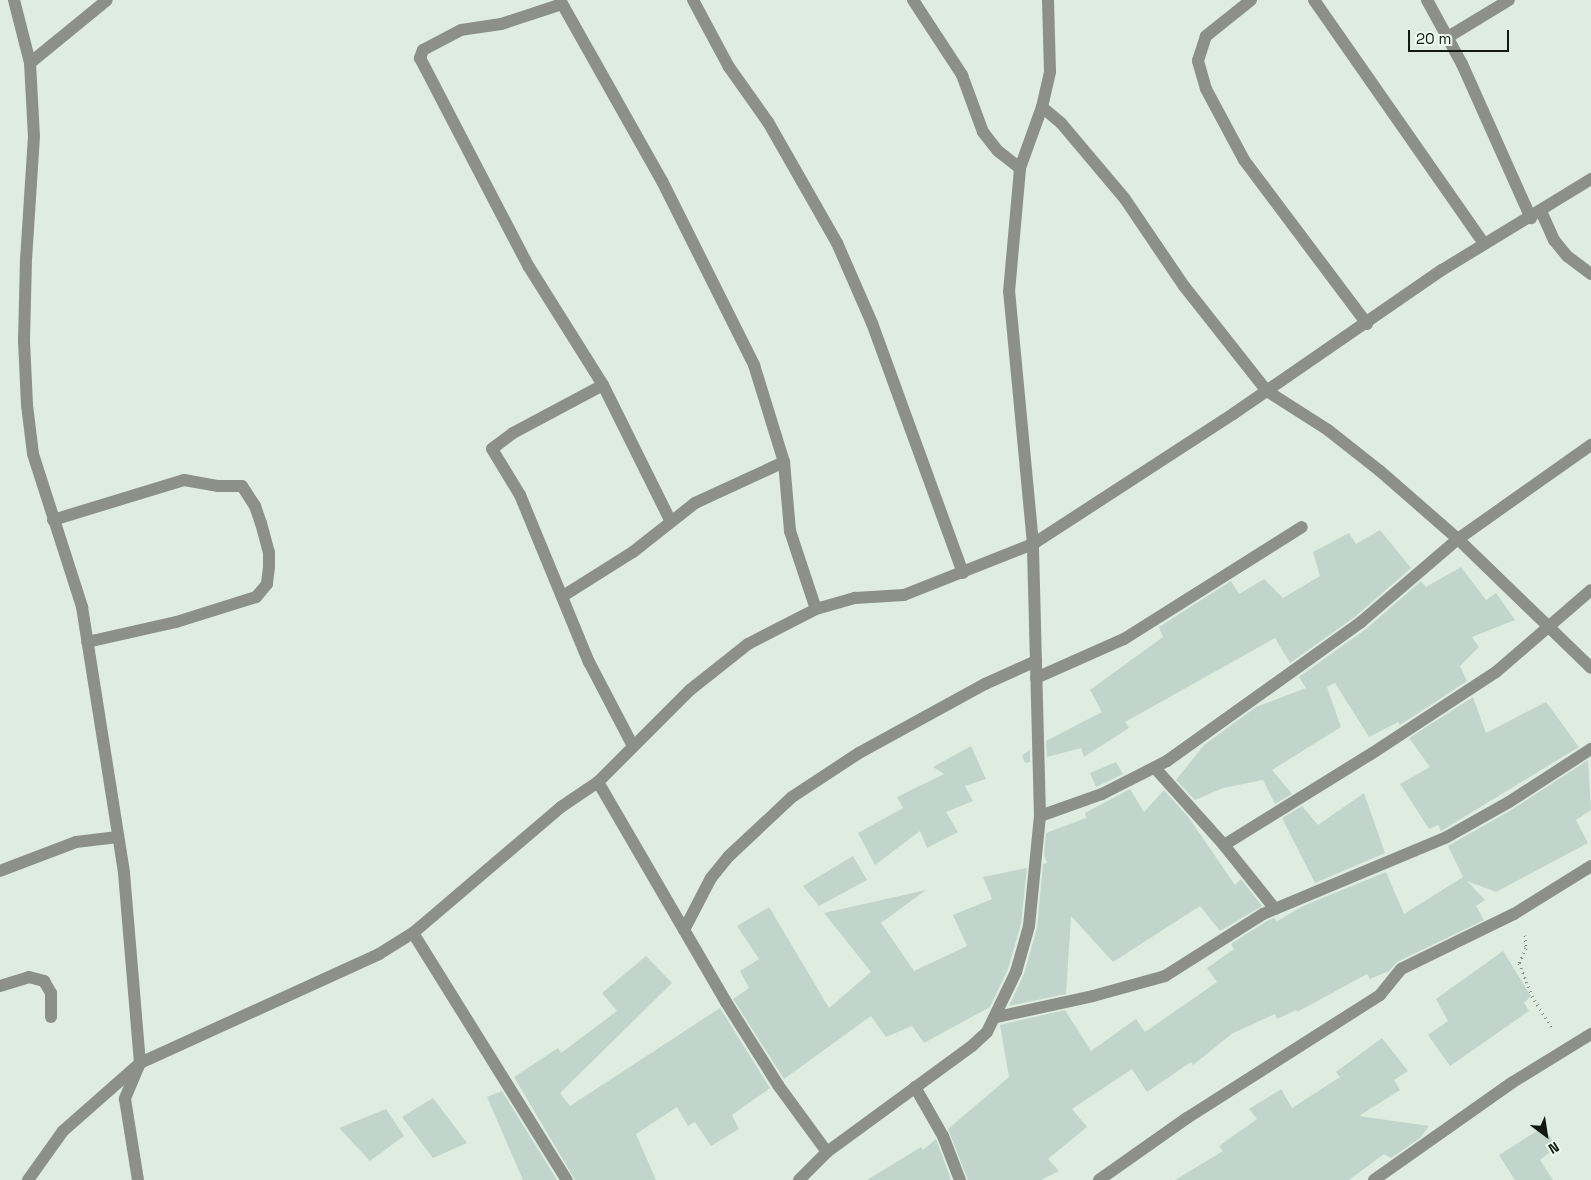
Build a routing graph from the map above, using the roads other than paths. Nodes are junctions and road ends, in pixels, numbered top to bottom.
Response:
1 (14, 0) edge
2 (107, 0) edge
3 (693, 0) edge
4 (913, 0) edge
5 (1048, 0) edge
6 (1250, 0) edge
7 (1314, 0) edge
8 (1427, 0) edge
9 (1509, 0) edge
10 (561, 2) edge
11 (1448, 37) junction
12 (30, 63) junction
13 (1042, 107) junction
14 (1020, 168) junction
15 (1591, 179) edge
16 (1536, 215) junction
17 (1484, 244) junction
18 (1591, 274) edge
19 (1367, 324) junction
20 (603, 385) junction
21 (1267, 391) junction
22 (1591, 444) edge
23 (784, 462) junction
24 (53, 520) junction
25 (670, 520) junction
26 (1302, 526) dead end
27 (1458, 539) junction
28 (1033, 544) junction
29 (962, 572) junction
30 (1591, 590) edge
31 (563, 596) junction
32 (816, 609) junction
33 (1550, 626) junction
34 (87, 642) junction
35 (1036, 661) junction
36 (1591, 668) edge
37 (1036, 678) junction
38 (633, 746) junction
39 (1591, 749) edge
40 (1155, 768) junction
41 (598, 782) junction
42 (1040, 816) junction
43 (118, 837) junction
44 (1224, 844) junction
45 (1591, 866) edge
46 (0, 871) edge
47 (1275, 909) junction
48 (684, 930) junction
49 (413, 933) junction
50 (0, 986) edge
51 (51, 1016) dead end
52 (997, 1017) junction
53 (1591, 1034) edge
54 (140, 1063) junction
55 (915, 1088) junction
56 (827, 1152) junction
57 (28, 1180) edge
58 (138, 1180) edge
59 (567, 1180) edge
60 (799, 1180) edge
61 (960, 1180) edge
62 (1099, 1180) edge
63 (1374, 1180) edge

1 - 12 street
2 - 12 street
3 - 29 street
4 - 14 street
5 - 13 street
6 - 19 street
7 - 17 street
8 - 11 street
9 - 11 street
10 - 20 street
10 - 23 street
11 - 16 street
12 - 24 street
13 - 14 street
13 - 21 street
14 - 28 street
15 - 16 street
16 - 17 street
16 - 18 street
17 - 19 street
19 - 21 street
20 - 25 street
20 - 31 street
21 - 27 street
21 - 28 street
22 - 27 street
23 - 25 street
23 - 32 street
24 - 34 street
24 - 34 street
25 - 31 street
26 - 37 street
27 - 33 street
27 - 40 street
28 - 29 street
28 - 35 street
29 - 32 street
30 - 33 street
31 - 38 street
32 - 38 street
33 - 36 street
33 - 44 street
34 - 43 street
35 - 37 street
35 - 48 street
37 - 42 street
38 - 41 street
39 - 47 street
40 - 42 street
40 - 44 street
41 - 48 street
41 - 49 street
42 - 52 street
43 - 46 street
43 - 54 street
44 - 47 street
45 - 62 street
47 - 52 street
48 - 56 street
49 - 54 street
49 - 59 street
50 - 51 street
52 - 55 street
53 - 63 street
54 - 57 street
54 - 58 street
55 - 56 street
55 - 61 street
56 - 60 street

